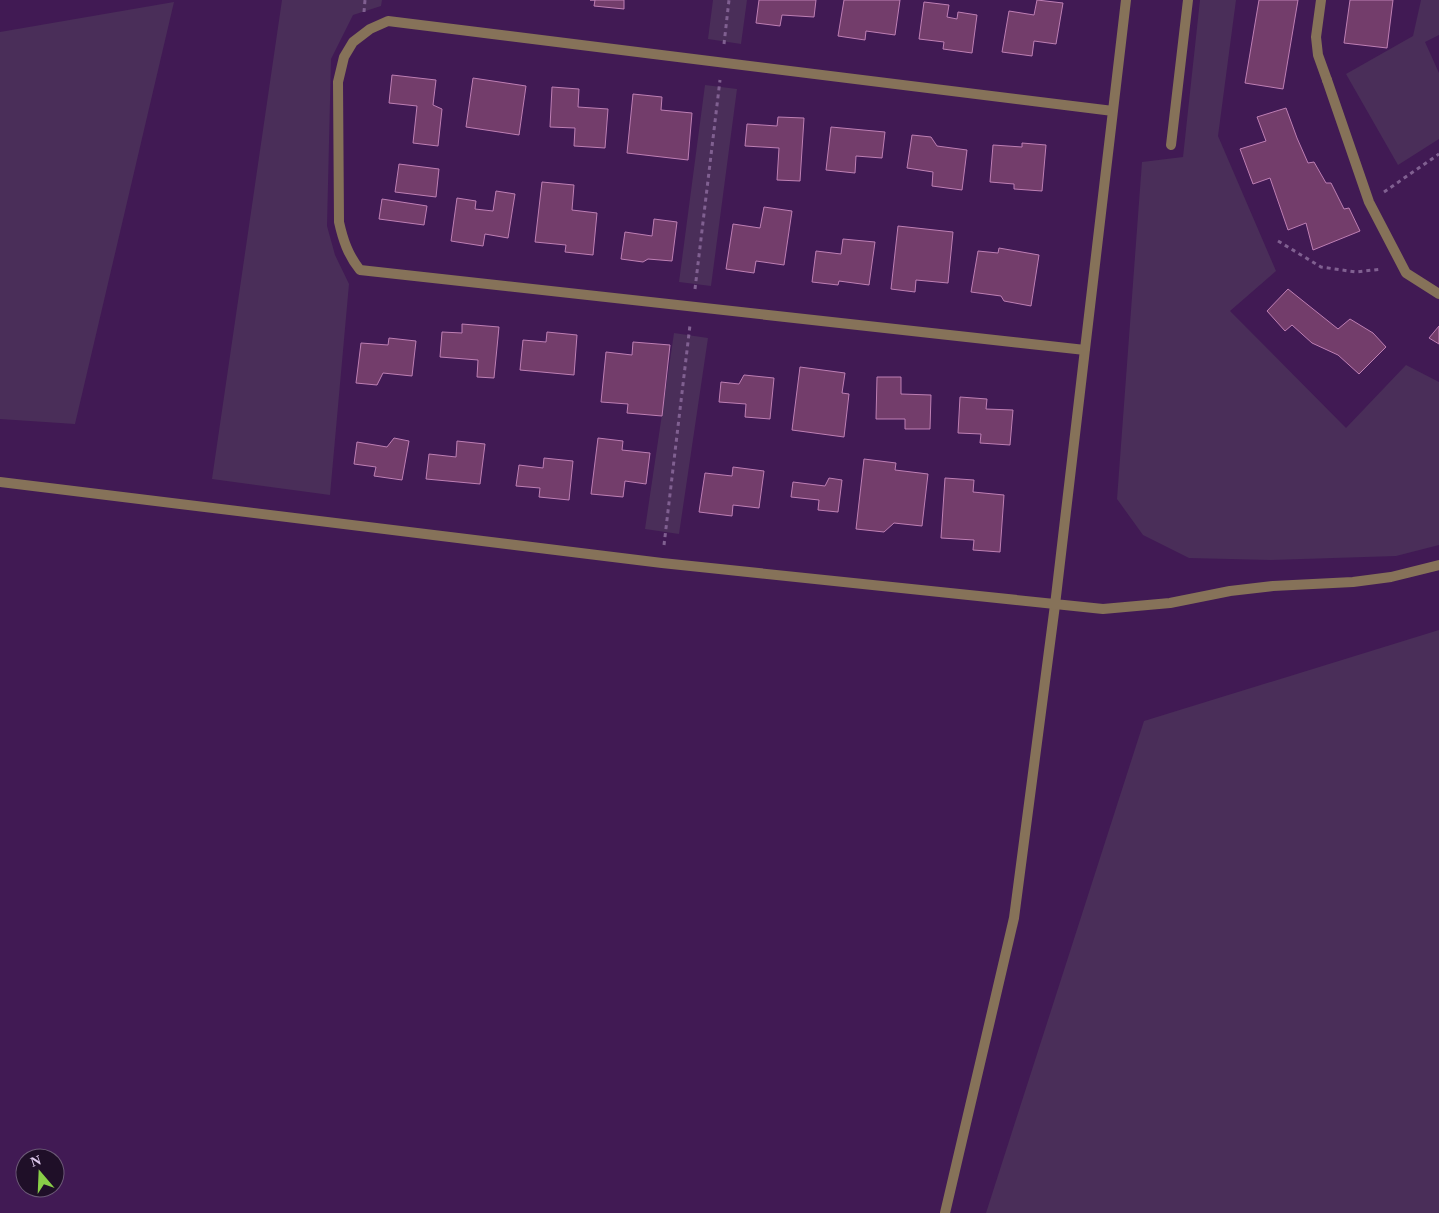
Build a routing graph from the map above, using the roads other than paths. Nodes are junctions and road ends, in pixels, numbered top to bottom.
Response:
1 (1126, 0) edge
2 (1188, 0) edge
3 (1321, 0) edge
4 (1113, 111) junction
5 (1171, 145) dead end
6 (1439, 294) edge
7 (1085, 350) junction
8 (0, 482) edge
9 (1439, 566) edge
10 (1055, 605) junction
11 (945, 1213) edge

1 - 4 street
2 - 5 street
3 - 6 street
4 - 7 street
4 - 7 street
7 - 10 street
8 - 10 street
9 - 10 street
10 - 11 street

